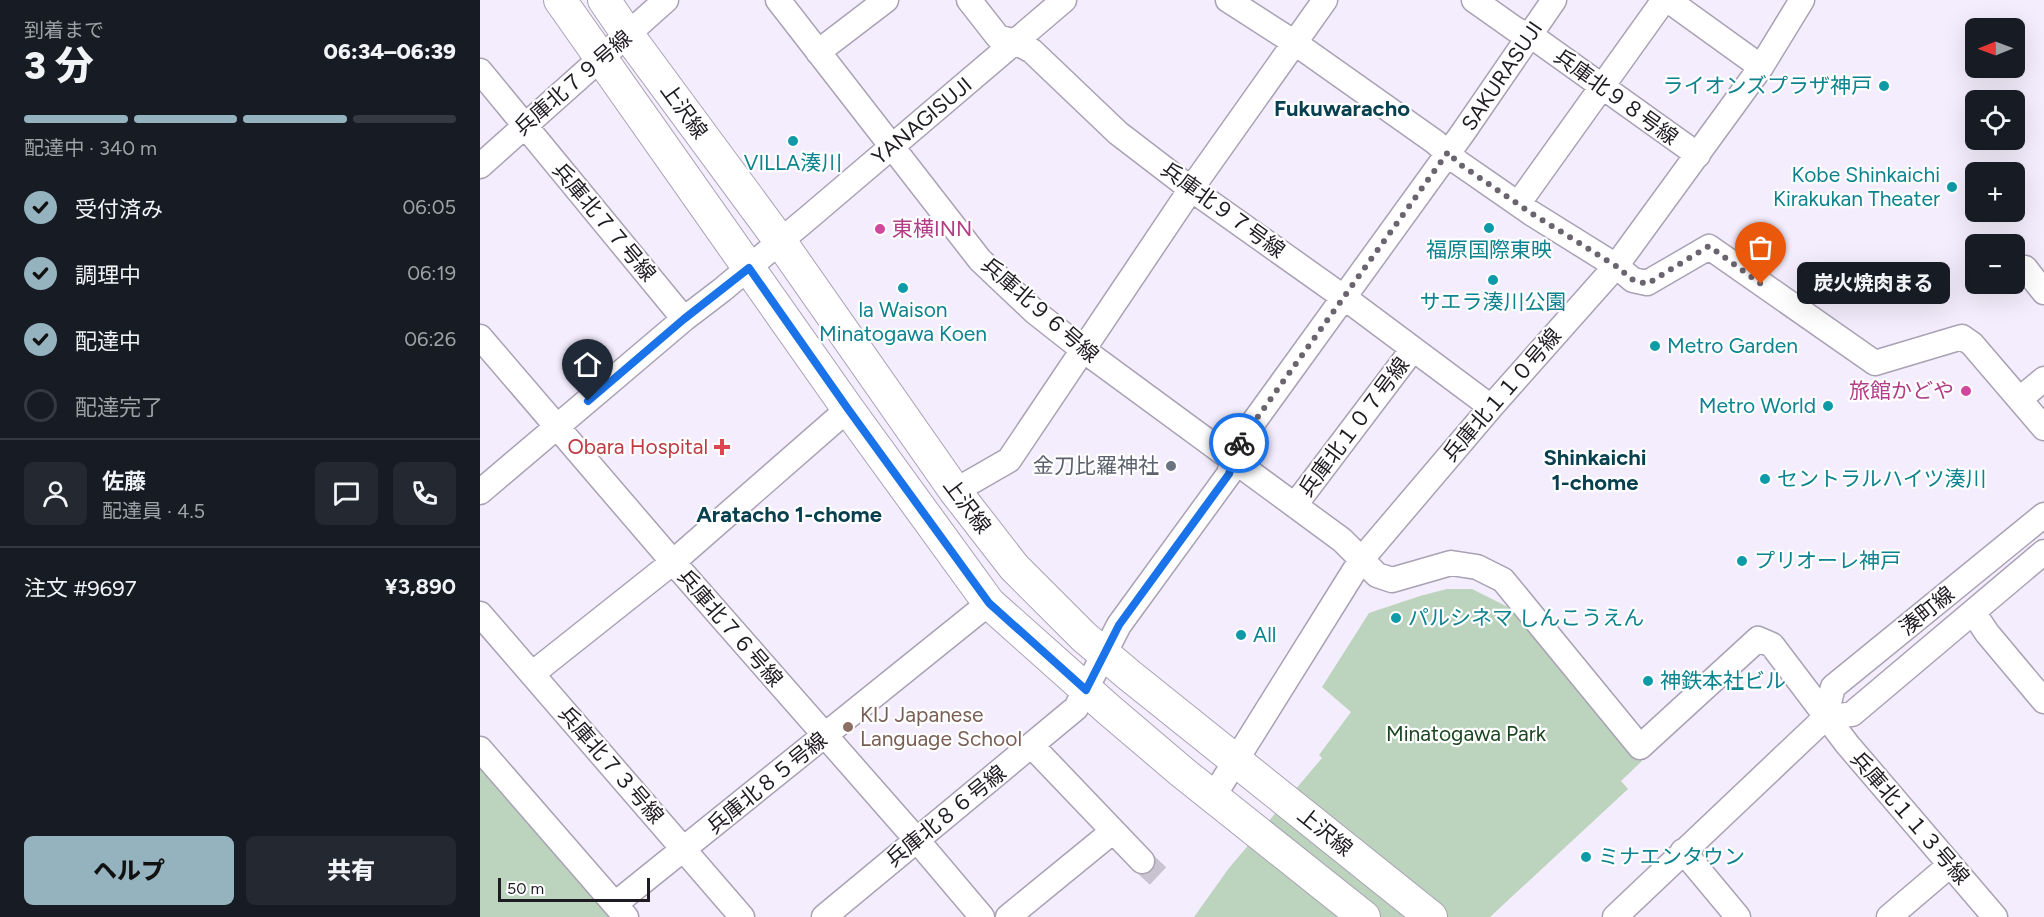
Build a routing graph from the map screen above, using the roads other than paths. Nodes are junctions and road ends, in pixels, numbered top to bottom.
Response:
1 (560, 0) edge
2 (604, 0) edge
3 (666, 0) edge
4 (778, 0) edge
5 (886, 0) edge
6 (969, 0) edge
7 (1064, 0) edge
8 (1228, 0) edge
9 (1325, 0) edge
10 (1474, 0) edge
11 (1554, 0) edge
12 (1666, 0) edge
13 (1802, 0) edge
14 (628, 35) junction
15 (1529, 36) junction
16 (1015, 42) junction
17 (1295, 43) junction
18 (818, 52) junction
19 (601, 58) junction
20 (1761, 67) junction
21 (480, 71) edge
22 (1602, 86) junction
23 (523, 126) junction
24 (893, 146) junction
25 (1448, 152) junction
26 (1698, 155) junction
27 (480, 166) edge
28 (1191, 189) junction
29 (1518, 204) junction
30 (780, 241) junction
31 (1616, 266) junction
32 (749, 268) junction
33 (2025, 268) dead end
34 (2044, 292) edge
35 (1343, 297) junction
36 (684, 319) junction
37 (480, 337) edge
38 (1082, 349) junction
39 (1413, 350) junction
40 (2044, 379) edge
41 (2020, 399) junction
42 (1491, 407) junction
43 (848, 409) junction
44 (557, 426) junction
45 (2044, 428) edge
46 (1232, 460) junction
47 (955, 491) junction
48 (480, 492) edge
49 (1295, 505) junction
50 (2044, 516) edge
51 (2044, 552) edge
52 (1360, 560) junction
53 (673, 562) junction
54 (989, 603) junction
55 (1973, 612) junction
56 (480, 614) edge
57 (1550, 635) joint
58 (1104, 654) junction
59 (532, 674) junction
60 (1086, 690) junction
61 (2044, 701) edge
62 (1825, 718) junction
63 (826, 736) junction
64 (1032, 746) junction
65 (480, 749) edge
66 (1237, 760) junction
67 (1213, 797) junction
68 (1112, 832) junction
69 (916, 839) junction
70 (684, 850) junction
71 (1683, 851) junction
72 (1142, 861) tunnel mouth
73 (1950, 865) junction
74 (620, 910) edge
75 (742, 917) edge
76 (824, 917) edge
77 (981, 917) edge
78 (1008, 917) edge
79 (1364, 917) edge
80 (1431, 917) edge
81 (1615, 917) edge
82 (1738, 917) edge
83 (1889, 917) edge
84 (1995, 917) edge

1 - 19 main road, 上沢線
2 - 14 main road, 上沢線
3 - 14 street, 兵庫北７９号線
4 - 18 street, 兵庫北９６号線
5 - 18 street
6 - 16 street, 兵庫北９７号線
7 - 16 street, YANAGISUJI
8 - 17 street
9 - 17 street
10 - 15 street, 兵庫北９８号線
11 - 15 street, SAKURASUJI
12 - 20 street
12 - 22 street
13 - 20 street, 兵庫北１１０号線
14 - 19 street, 兵庫北７９号線
14 - 30 main road, 上沢線
15 - 22 street, 兵庫北９８号線
15 - 25 street, SAKURASUJI
16 - 24 street, YANAGISUJI
16 - 28 street, 兵庫北９７号線
17 - 25 street
17 - 28 street
18 - 24 street, 兵庫北９６号線
19 - 23 street, 兵庫北７９号線
19 - 32 main road, 上沢線
20 - 26 street, 兵庫北１１０号線
21 - 23 street, 兵庫北７７号線
22 - 26 street, 兵庫北９８号線
22 - 29 street
23 - 27 street, 兵庫北７９号線
23 - 36 street, 兵庫北７７号線
24 - 30 street, YANAGISUJI
24 - 38 street, 兵庫北９６号線
25 - 29 street
25 - 35 street, SAKURASUJI
26 - 31 street, 兵庫北１１０号線
28 - 35 street, 兵庫北９７号線
28 - 38 street
29 - 31 street
30 - 32 street, YANAGISUJI
30 - 47 main road, 上沢線
31 - 41 street
31 - 42 street, 兵庫北１１０号線
32 - 36 street, YANAGISUJI
32 - 43 main road, 上沢線
33 - 34 street
35 - 39 street, 兵庫北９７号線
35 - 46 street, SAKURASUJI
36 - 44 street, YANAGISUJI
37 - 44 street, 兵庫北７６号線
38 - 46 street, 兵庫北９６号線
38 - 47 street
39 - 42 street, 兵庫北９７号線
39 - 49 street, 兵庫北１０７号線
40 - 41 street
41 - 45 street
42 - 52 street, 兵庫北１１０号線
43 - 53 street
43 - 54 main road, 上沢線
44 - 48 street, YANAGISUJI
44 - 53 street, 兵庫北７６号線
46 - 49 street, 兵庫北９６号線
46 - 58 street, SAKURASUJI
47 - 58 main road, 上沢線
49 - 52 street, 兵庫北９６号線
50 - 62 street, 湊町線
51 - 55 street, 湊町線
52 - 57 street, 兵庫北９６号線
52 - 66 street, 兵庫北１１０号線
53 - 59 street
53 - 63 street, 兵庫北７６号線
54 - 60 main road, 上沢線
54 - 63 street, 兵庫北８５号線
55 - 61 street
55 - 62 street, 湊町線
56 - 59 street, 兵庫北７３号線
57 - 62 street, 兵庫北１１３号線
58 - 60 street, 兵庫北８６号線
58 - 66 main road, 上沢線
59 - 70 street, 兵庫北７３号線
60 - 64 street, 兵庫北８６号線
60 - 67 main road, 上沢線
62 - 71 street
62 - 73 street, 兵庫北１１３号線
63 - 69 street, 兵庫北７６号線
63 - 70 street, 兵庫北８５号線
64 - 68 street
64 - 69 street, 兵庫北８６号線
65 - 74 street
66 - 67 street, 兵庫北１１０号線
66 - 80 main road, 上沢線
67 - 79 main road, 上沢線
68 - 72 street
68 - 78 street
69 - 76 street, 兵庫北８６号線
69 - 77 street, 兵庫北７６号線
70 - 74 street, 兵庫北８５号線
70 - 75 street, 兵庫北７３号線
71 - 81 street
71 - 82 street
73 - 83 street
73 - 84 street, 兵庫北１１３号線

